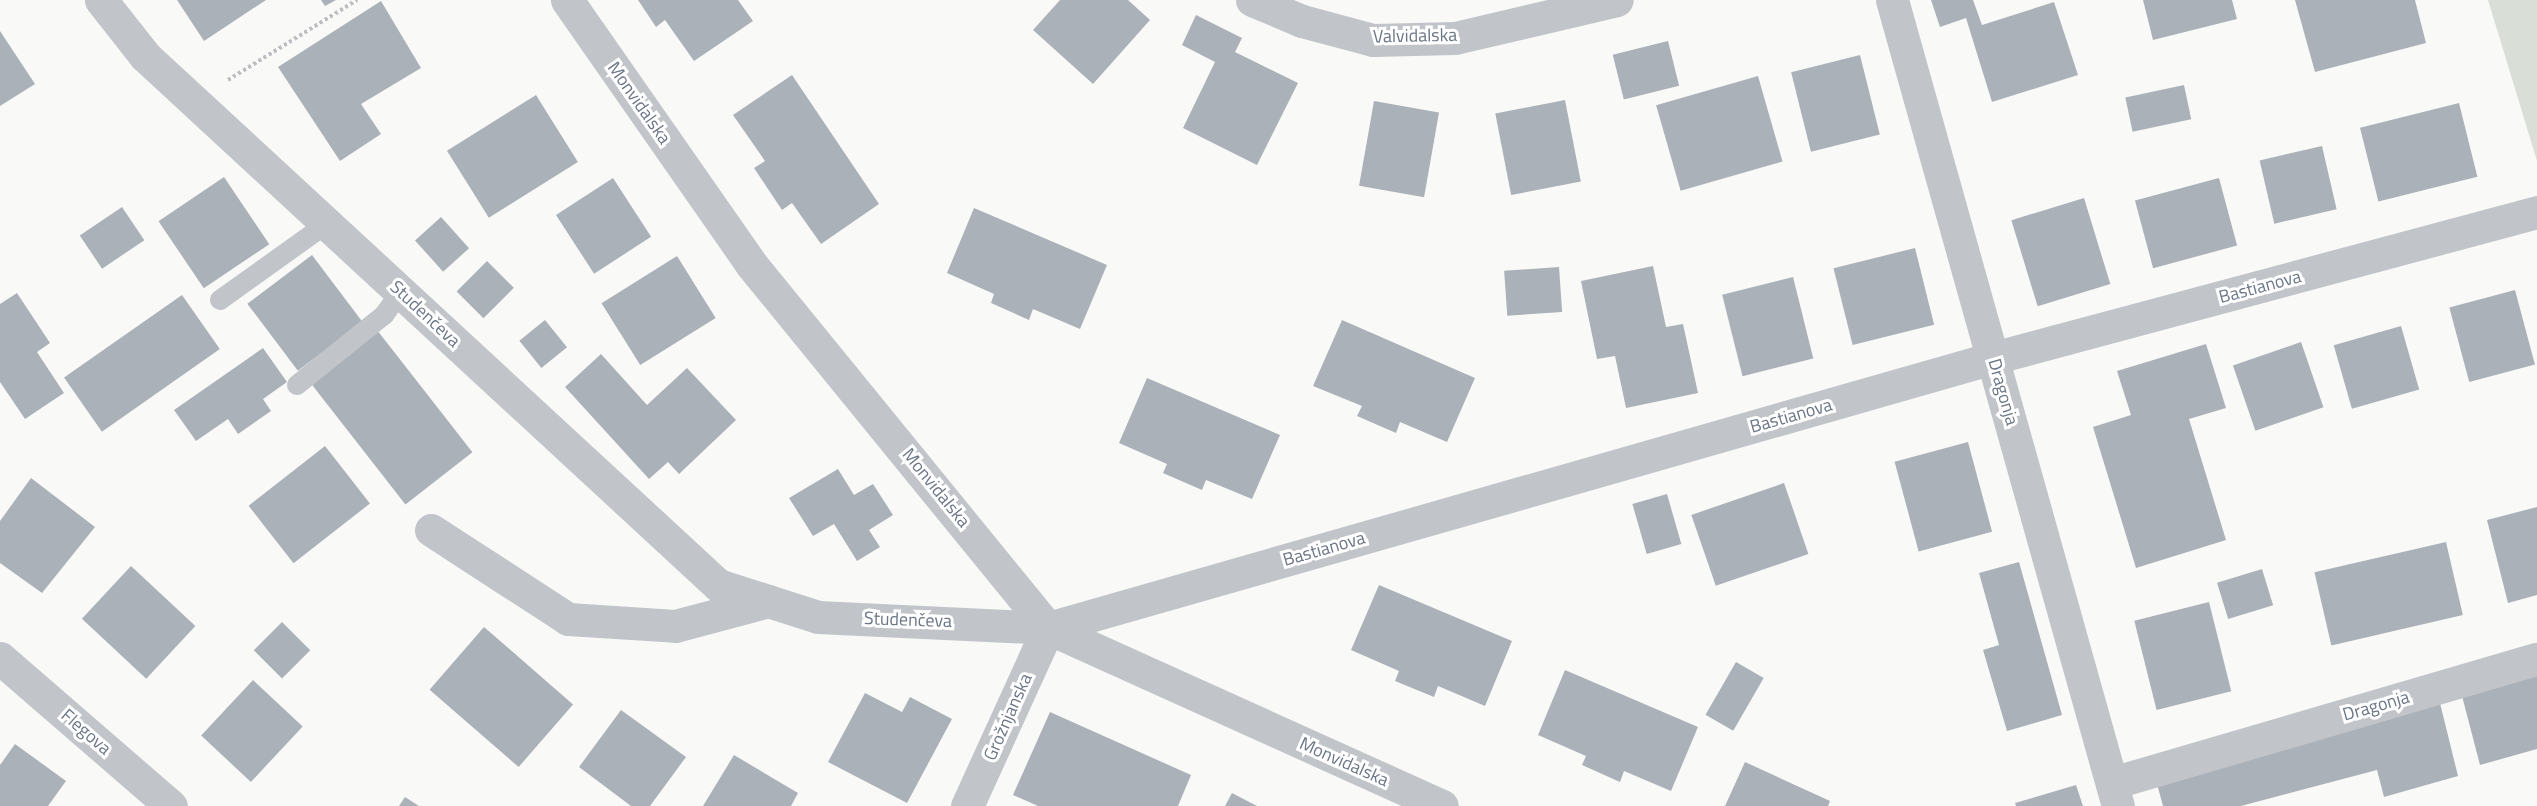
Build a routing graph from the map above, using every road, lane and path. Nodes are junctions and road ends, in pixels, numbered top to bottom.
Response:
1 (101, 0) edge
2 (357, 0) edge
3 (567, 0) edge
4 (1252, 0) edge
5 (1617, 0) edge
6 (1892, 0) edge
7 (194, 101) junction
8 (2537, 212) edge
9 (326, 224) junction
10 (401, 292) junction
11 (220, 300) dead end
12 (1994, 358) junction
13 (297, 385) dead end
14 (431, 530) dead end
15 (769, 602) junction
16 (1048, 628) junction
17 (0, 658) edge
18 (2537, 659) edge
19 (2115, 795) edge
20 (171, 806) edge
21 (967, 806) edge
22 (1442, 806) edge

1 - 7 street, Studenčeva
2 - 7 path
3 - 16 street, Monvidalska
4 - 5 street, Valvidalska
6 - 12 street, Dragonja
7 - 9 street, Studenčeva
8 - 12 street, Bastianova
9 - 10 street, Studenčeva
9 - 11 lane
10 - 13 lane
10 - 15 street, Studenčeva
12 - 16 street, Bastianova
12 - 19 street, Dragonja
14 - 15 street
15 - 16 street, Studenčeva
16 - 21 street, Grožnjanska
16 - 22 street, Monvidalska
17 - 20 street, Flegova
18 - 19 street, Dragonja

